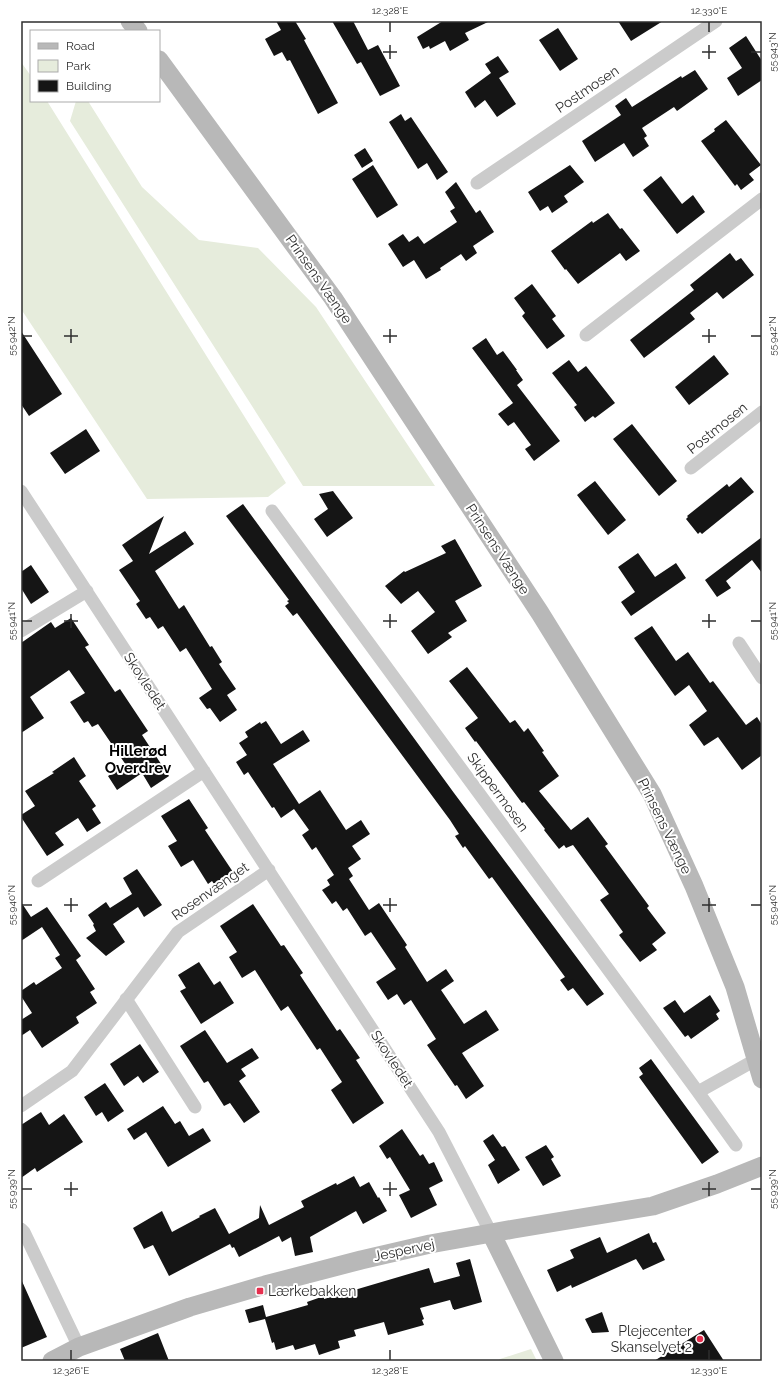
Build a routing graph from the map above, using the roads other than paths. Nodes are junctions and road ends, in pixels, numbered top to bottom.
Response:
1 (130, 21) edge
2 (716, 21) edge
3 (137, 30) edge
4 (160, 61) edge
5 (476, 183) dead end
6 (762, 199) edge
7 (586, 335) dead end
8 (762, 412) edge
9 (691, 468) dead end
10 (21, 491) edge
11 (272, 511) dead end
12 (87, 591) junction
13 (21, 630) edge
14 (739, 643) dead end
15 (762, 678) edge
16 (204, 771) junction
17 (269, 870) junction
18 (38, 881) dead end
19 (126, 999) junction
20 (757, 1059) junction
21 (762, 1079) edge
22 (698, 1092) junction
23 (21, 1106) edge
24 (195, 1106) dead end
25 (736, 1146) dead end
26 (762, 1166) edge
27 (21, 1229) edge
28 (491, 1233) junction
29 (80, 1347) junction
30 (52, 1361) edge
31 (554, 1361) edge

1 - 3 street
2 - 5 street, Postmosen
4 - 20 street, Prinsens Vænge
6 - 7 street
8 - 9 street, Postmosen
10 - 12 street, Skovledet
11 - 22 street, Skippermosen
12 - 13 street
12 - 16 street, Skovledet
14 - 15 street
16 - 17 street, Skovledet
16 - 18 street
17 - 19 street, Rosenvænget
17 - 28 street, Skovledet
19 - 23 street, Rosenvænget
19 - 24 street
20 - 21 street, Prinsens Vænge
20 - 22 street
22 - 25 street, Skippermosen
26 - 28 street, Jespervej
27 - 29 street
28 - 29 street, Jespervej
28 - 31 street, Skovledet
29 - 30 street, Jespervej

